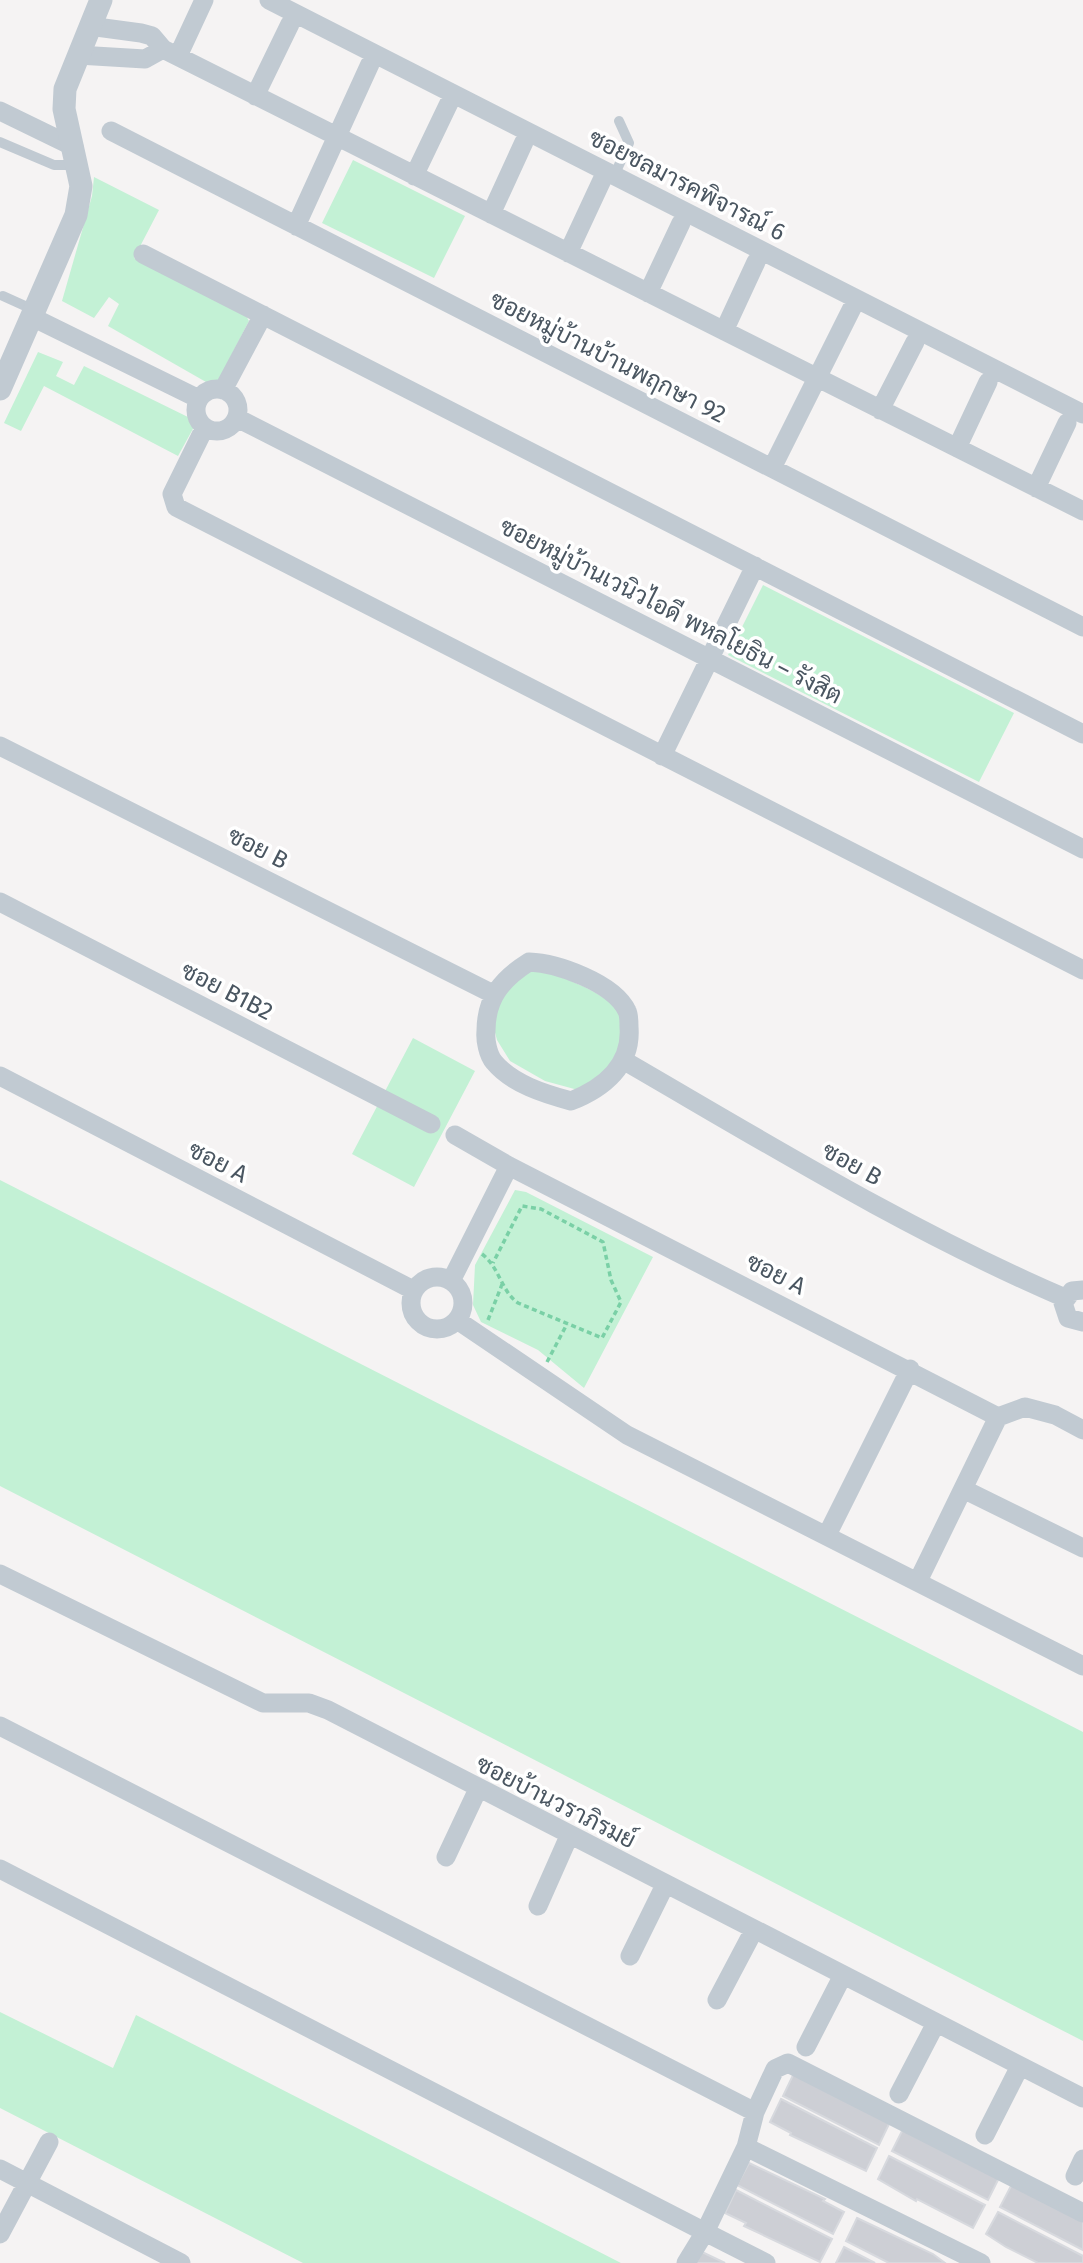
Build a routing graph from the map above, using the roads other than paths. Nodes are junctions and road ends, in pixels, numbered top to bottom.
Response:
1 (101, 0) edge
2 (204, 0) edge
3 (269, 0) edge
4 (290, 24) dead end
5 (89, 26) junction
6 (171, 53) junction
7 (78, 55) junction
8 (370, 64) dead end
9 (255, 96) junction
10 (449, 103) dead end
11 (0, 111) edge
12 (620, 121) dead end
13 (111, 131) dead end
14 (337, 137) junction
15 (0, 142) edge
16 (524, 142) dead end
17 (76, 156) junction
18 (414, 176) junction
19 (608, 178) junction
20 (491, 214) junction
21 (681, 223) dead end
22 (296, 226) junction
23 (568, 253) junction
24 (143, 254) dead end
25 (756, 262) dead end
26 (648, 293) junction
27 (3, 296) dead end
28 (853, 306) dead end
29 (33, 314) junction
30 (263, 315) junction
31 (724, 331) junction
32 (915, 342) dead end
33 (817, 378) junction
34 (988, 382) dead end
35 (0, 389) edge
36 (223, 390) junction
37 (199, 399) junction
38 (880, 410) junction
39 (237, 418) junction
40 (1075, 418) edge
41 (205, 427) junction
42 (957, 448) junction
43 (772, 468) junction
44 (1036, 488) junction
45 (1083, 511) edge
46 (755, 566) junction
47 (1083, 627) edge
48 (710, 657) junction
49 (1083, 734) edge
50 (0, 746) edge
51 (662, 755) junction
52 (1083, 849) edge
53 (0, 902) edge
54 (1083, 970) edge
55 (493, 994) junction
56 (623, 1060) junction
57 (0, 1076) edge
58 (430, 1124) dead end
59 (455, 1135) dead end
60 (509, 1166) junction
61 (451, 1281) junction
62 (414, 1290) junction
63 (1083, 1290) edge
64 (1065, 1298) junction
65 (457, 1320) junction
66 (1083, 1322) edge
67 (910, 1369) junction
68 (998, 1416) junction
69 (1083, 1430) edge
70 (963, 1489) junction
71 (827, 1535) junction
72 (1083, 1548) edge
73 (0, 1574) edge
74 (918, 1581) junction
75 (1083, 1666) edge
76 (0, 1726) edge
77 (478, 1789) junction
78 (569, 1836) junction
79 (446, 1857) dead end
80 (0, 1869) edge
81 (665, 1885) junction
82 (538, 1906) dead end
83 (754, 1930) junction
84 (630, 1956) dead end
85 (843, 1975) junction
86 (717, 2000) dead end
87 (936, 2023) junction
88 (806, 2048) dead end
89 (1020, 2066) junction
90 (899, 2094) dead end
91 (1083, 2098) edge
92 (755, 2112) junction
93 (985, 2135) dead end
94 (49, 2142) dead end
95 (746, 2147) junction
96 (0, 2169) edge
97 (27, 2183) junction
98 (1083, 2213) edge
99 (705, 2232) junction
100 (0, 2234) edge
101 (181, 2263) edge
102 (686, 2263) edge
103 (766, 2263) edge
104 (981, 2263) edge

1 - 5 street
2 - 6 street
3 - 19 street, ซอยชลมารคพิจารณ์ 6
4 - 9 street
5 - 6 street
5 - 7 street
6 - 7 street
6 - 9 street
7 - 17 street
8 - 14 street
9 - 14 street
10 - 18 street
11 - 17 street
12 - 19 lane
13 - 22 street, ซอยหมู่บ้านบ้านพฤกษา 92
14 - 18 street
14 - 22 street
15 - 17 lane
16 - 20 street
17 - 29 street
18 - 20 street
19 - 23 street
19 - 40 street, ซอยชลมารคพิจารณ์ 6
20 - 23 street
21 - 26 street
22 - 43 street, ซอยหมู่บ้านบ้านพฤกษา 92
23 - 26 street
24 - 30 street
25 - 31 street
26 - 31 street
27 - 29 lane
28 - 33 street
29 - 35 street
29 - 37 street
30 - 36 street
30 - 46 street
31 - 33 street
32 - 38 street
33 - 38 street
33 - 43 street
34 - 42 street
36 - 37 street
36 - 39 street
37 - 41 street
38 - 42 street
39 - 41 street
39 - 48 street, ซอยหมู่บ้านเวนิวไอดี พหลโยธิน – รังสิต
40 - 44 street
41 - 51 street
42 - 44 street
43 - 47 street, ซอยหมู่บ้านบ้านพฤกษา 92
44 - 45 street
46 - 48 street
46 - 49 street
48 - 51 street
48 - 52 street, ซอยหมู่บ้านเวนิวไอดี พหลโยธิน – รังสิต
50 - 55 street, ซอย B
51 - 54 street
53 - 58 street, ซอย B1B2
55 - 56 street
55 - 56 street
56 - 64 street, ซอย B
57 - 62 street, ซอย A
59 - 60 street, ซอย A
60 - 61 street
60 - 67 street, ซอย A
61 - 62 street
61 - 65 street
62 - 65 street
63 - 64 street
64 - 66 street
65 - 71 street
67 - 68 street, ซอย A
67 - 71 street
68 - 69 street
68 - 70 street
70 - 72 street
70 - 74 street
71 - 74 street
73 - 77 street, ซอยบ้านวราภิรมย์
74 - 75 street
76 - 92 street
77 - 78 street, ซอยบ้านวราภิรมย์
77 - 79 street
78 - 81 street, ซอยบ้านวราภิรมย์
78 - 82 street
80 - 99 street
81 - 83 street, ซอยบ้านวราภิรมย์
81 - 84 street
83 - 85 street, ซอยบ้านวราภิรมย์
83 - 86 street
85 - 87 street, ซอยบ้านวราภิรมย์
85 - 88 street
87 - 89 street, ซอยบ้านวราภิรมย์
87 - 90 street
89 - 91 street, ซอยบ้านวราภิรมย์
89 - 93 street
92 - 95 street
92 - 98 street
94 - 97 street
95 - 99 street
95 - 104 street
96 - 97 street
97 - 100 street
97 - 101 street
99 - 102 street
99 - 103 street

